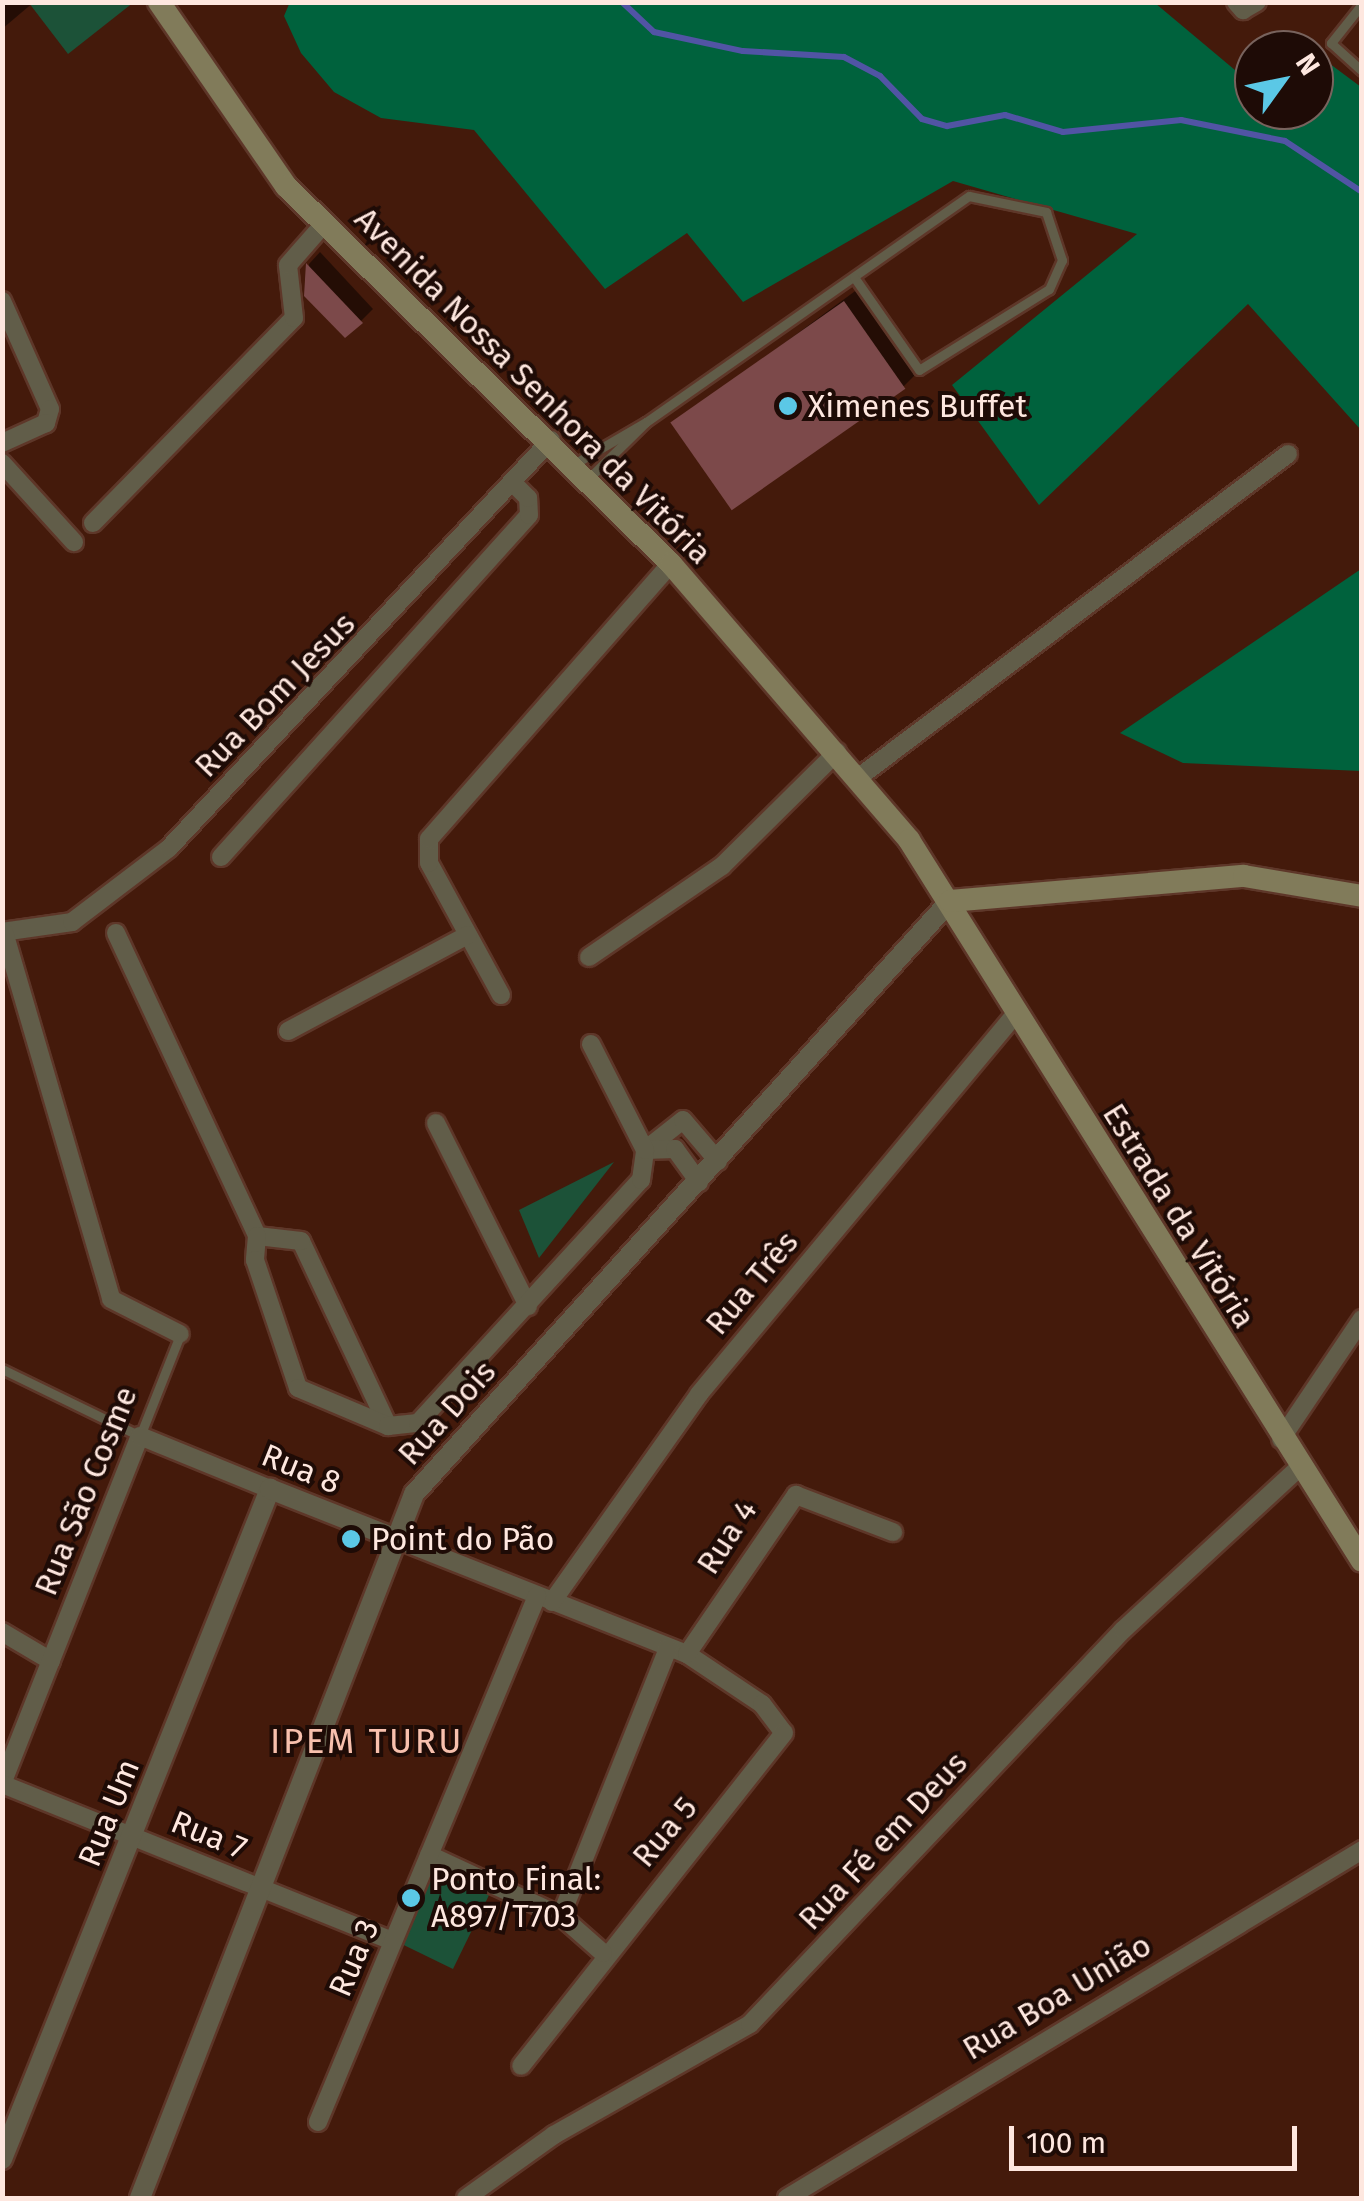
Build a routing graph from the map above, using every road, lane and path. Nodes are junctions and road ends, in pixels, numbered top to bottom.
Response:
1 (158, 2) edge
2 (1236, 2) edge
3 (1257, 2) edge
4 (1362, 4) edge
5 (1362, 70) edge
6 (323, 225) junction
7 (854, 277) junction
8 (2, 301) edge
9 (646, 422) junction
10 (550, 440) junction
11 (2, 443) edge
12 (1288, 454) dead end
13 (2, 463) edge
14 (581, 471) junction
15 (512, 483) junction
16 (93, 523) dead end
17 (74, 542) dead end
18 (670, 564) junction
19 (837, 752) junction
20 (858, 777) junction
21 (221, 858) dead end
22 (1362, 896) edge
23 (986, 899) junction
24 (950, 900) junction
25 (3, 932) edge
26 (966, 932) junction
27 (116, 933) dead end
28 (468, 934) junction
29 (589, 957) dead end
30 (501, 995) dead end
31 (1015, 1016) junction
32 (288, 1031) dead end
33 (591, 1044) dead end
34 (436, 1123) dead end
35 (645, 1150) junction
36 (718, 1161) junction
37 (699, 1182) junction
38 (257, 1236) junction
39 (528, 1306) junction
40 (1362, 1319) edge
41 (180, 1334) joint
42 (2, 1369) edge
43 (388, 1426) junction
44 (140, 1436) junction
45 (1281, 1439) junction
46 (1301, 1466) junction
47 (270, 1489) junction
48 (892, 1532) dead end
49 (396, 1540) junction
50 (1362, 1561) edge
51 (544, 1599) junction
52 (2, 1632) edge
53 (678, 1651) junction
54 (51, 1661) junction
55 (784, 1733) joint
56 (2, 1784) edge
57 (132, 1836) junction
58 (1362, 1850) edge
59 (429, 1855) junction
60 (261, 1888) junction
61 (561, 1916) junction
62 (393, 1941) junction
63 (603, 1953) junction
64 (520, 2066) dead end
65 (318, 2122) dead end
66 (2, 2159) edge
67 (140, 2198) edge
68 (466, 2198) edge
69 (787, 2198) edge

1 - 6 main road, Avenida Nossa Senhora da Vitória
2 - 3 street
4 - 5 lane
6 - 10 main road, Avenida Nossa Senhora da Vitória
6 - 16 street
7 - 7 lane
7 - 9 lane
8 - 11 street
9 - 14 lane
9 - 14 lane
10 - 14 main road, Avenida Nossa Senhora da Vitória
10 - 15 street, Rua Bom Jesus
12 - 20 street
13 - 17 street
14 - 18 main road, Avenida Nossa Senhora da Vitória
15 - 21 street
15 - 25 street, Rua Bom Jesus
18 - 19 main road, Avenida Nossa Senhora da Vitória
18 - 28 street
19 - 20 main road, Avenida Nossa Senhora da Vitória
19 - 29 street
20 - 24 main road, Avenida Nossa Senhora da Vitória
22 - 23 main road
23 - 24 main road
23 - 26 main road
24 - 26 main road, Estrada da Vitória
24 - 36 street, Rua Dois
25 - 41 street, Rua Bom Jesus
26 - 31 main road, Estrada da Vitória
27 - 38 street
28 - 30 street
28 - 32 street
31 - 45 main road, Estrada da Vitória
31 - 51 street, Rua Três
33 - 35 street
34 - 39 street
35 - 36 street
35 - 37 street
35 - 39 street
36 - 37 street, Rua Dois
37 - 49 street, Rua Dois
38 - 43 street
38 - 43 street
39 - 43 street
40 - 45 street
41 - 44 lane, Rua São Cosme
42 - 44 lane, Rua 8
44 - 47 street, Rua 8
44 - 54 street, Rua São Cosme
45 - 46 main road, Estrada da Vitória
46 - 50 main road, Estrada da Vitória
46 - 68 street, Rua Fé em Deus
47 - 49 street, Rua 8
47 - 57 street, Rua Um
48 - 53 street, Rua 4
49 - 51 street, Rua 8
49 - 60 street, Rua Dois
51 - 53 street, Rua 8
51 - 59 street, Rua 3
52 - 54 street
53 - 55 street, Rua 8
53 - 61 street, Rua 4
54 - 56 street, Rua São Cosme
55 - 63 street, Rua 5
56 - 57 street, Rua 7
57 - 60 street, Rua 7
57 - 66 street, Rua Um
58 - 69 street, Rua Boa União
59 - 61 street
59 - 62 street, Rua 3
60 - 62 street, Rua 7
60 - 67 street, Rua Dois
61 - 63 street
62 - 65 street, Rua 3
63 - 64 street, Rua 5

